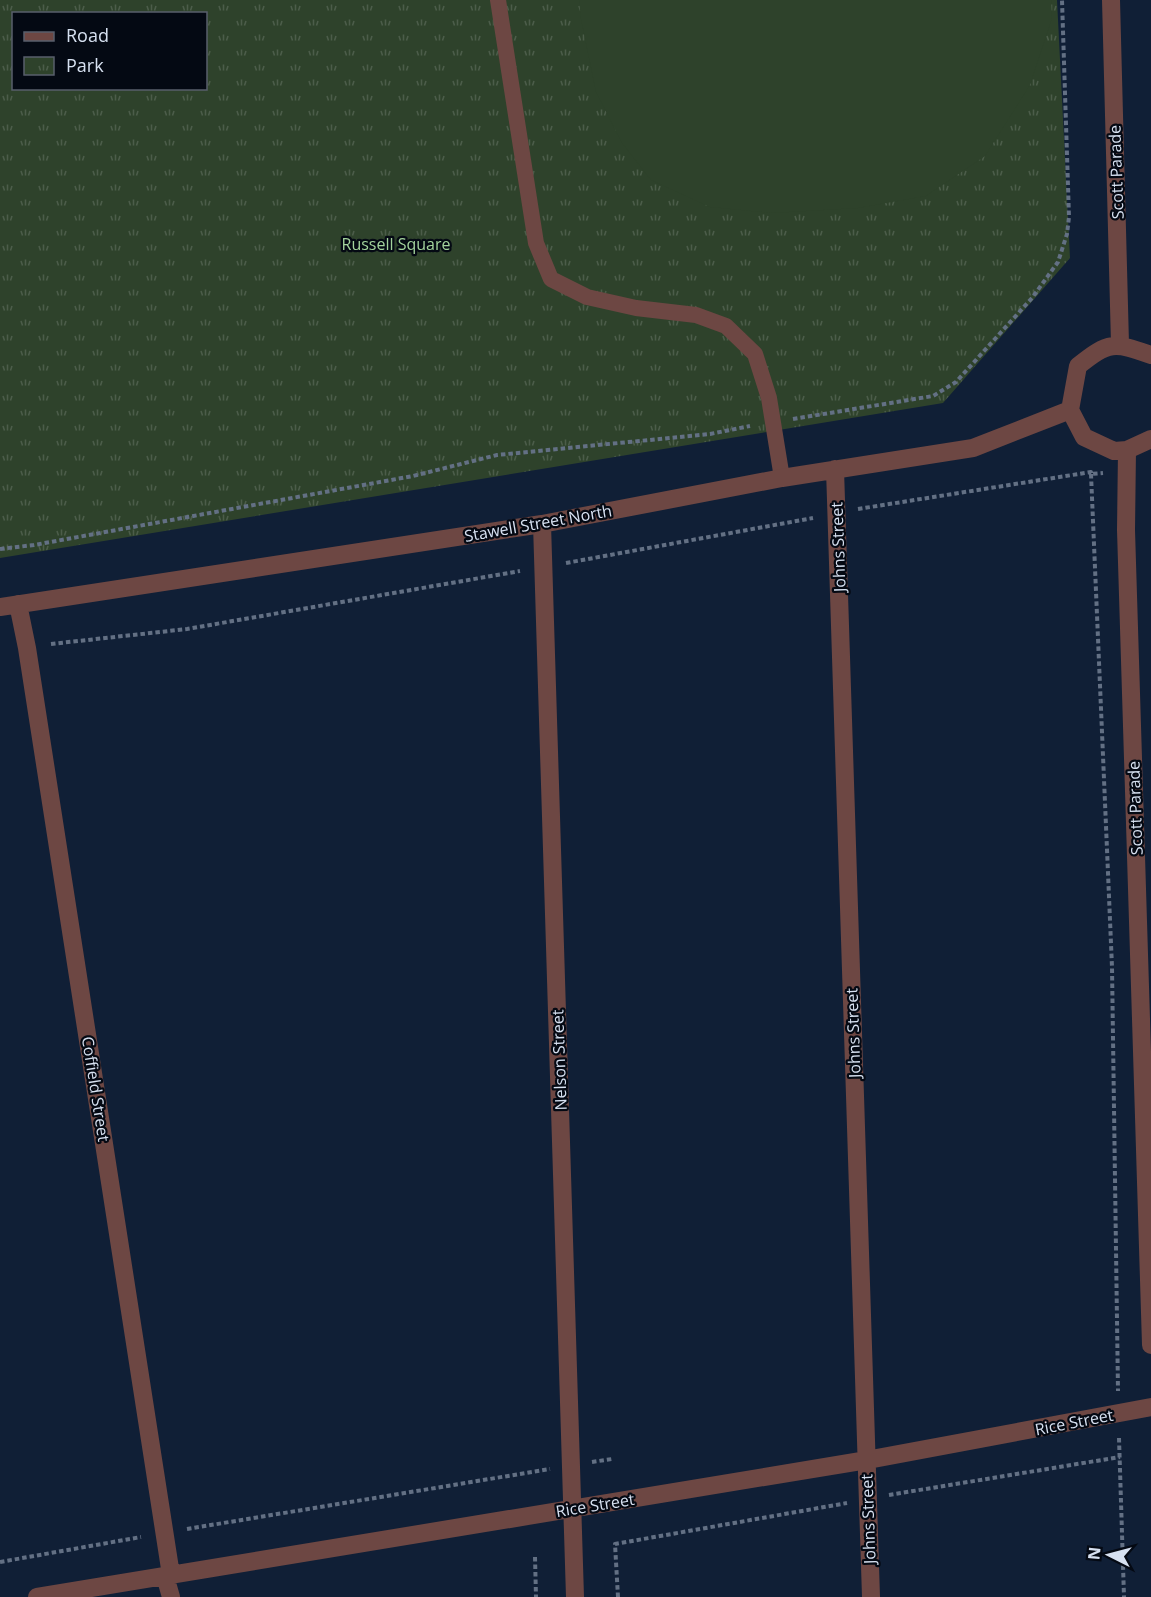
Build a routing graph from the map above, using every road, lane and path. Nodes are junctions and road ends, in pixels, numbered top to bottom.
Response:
1 (498, 0) edge
2 (1062, 0) edge
3 (1111, 0) edge
4 (1120, 344) junction
5 (1151, 355) edge
6 (1070, 410) junction
7 (773, 422) junction
8 (1151, 439) edge
9 (1127, 450) junction
10 (835, 469) junction
11 (782, 478) junction
12 (837, 514) junction
13 (542, 524) junction
14 (0, 549) edge
15 (543, 567) junction
16 (9, 606) edge
17 (27, 648) junction
18 (1151, 1345) edge
19 (1151, 1407) edge
20 (1119, 1413) junction
21 (1119, 1457) junction
22 (612, 1459) dead end
23 (867, 1460) junction
24 (571, 1466) junction
25 (868, 1499) junction
26 (573, 1509) junction
27 (165, 1533) junction
28 (535, 1557) dead end
29 (0, 1562) edge
30 (168, 1576) junction
31 (38, 1597) edge
32 (171, 1597) edge
33 (536, 1597) edge
34 (575, 1597) edge
35 (618, 1597) edge
36 (871, 1597) edge
37 (1124, 1597) edge

1 - 7 lane
2 - 7 path
3 - 4 street, Scott Parade
4 - 5 street
4 - 6 street
6 - 9 street
6 - 10 street, Stawell Street North
7 - 11 lane
7 - 14 path
8 - 9 street
9 - 18 street, Scott Parade
10 - 11 street, Stawell Street North
10 - 12 street, Johns Street
11 - 13 street, Stawell Street North
12 - 15 path
12 - 20 path
12 - 23 street, Johns Street
13 - 15 street, Nelson Street
13 - 16 street, Stawell Street North
15 - 17 path
15 - 24 street, Nelson Street
16 - 17 street, Coffield Street
17 - 27 street, Coffield Street
19 - 20 street, Rice Street
20 - 21 path
20 - 23 street, Rice Street
21 - 25 path
21 - 37 path
22 - 24 path
23 - 25 street, Johns Street
23 - 26 street, Rice Street
24 - 26 street, Nelson Street
24 - 27 path
25 - 35 path
25 - 36 street, Johns Street
26 - 30 street, Rice Street
26 - 34 street, Nelson Street
27 - 29 path
27 - 30 street, Coffield Street
28 - 33 path
30 - 31 street, Rice Street
30 - 32 street, Coffield Street

